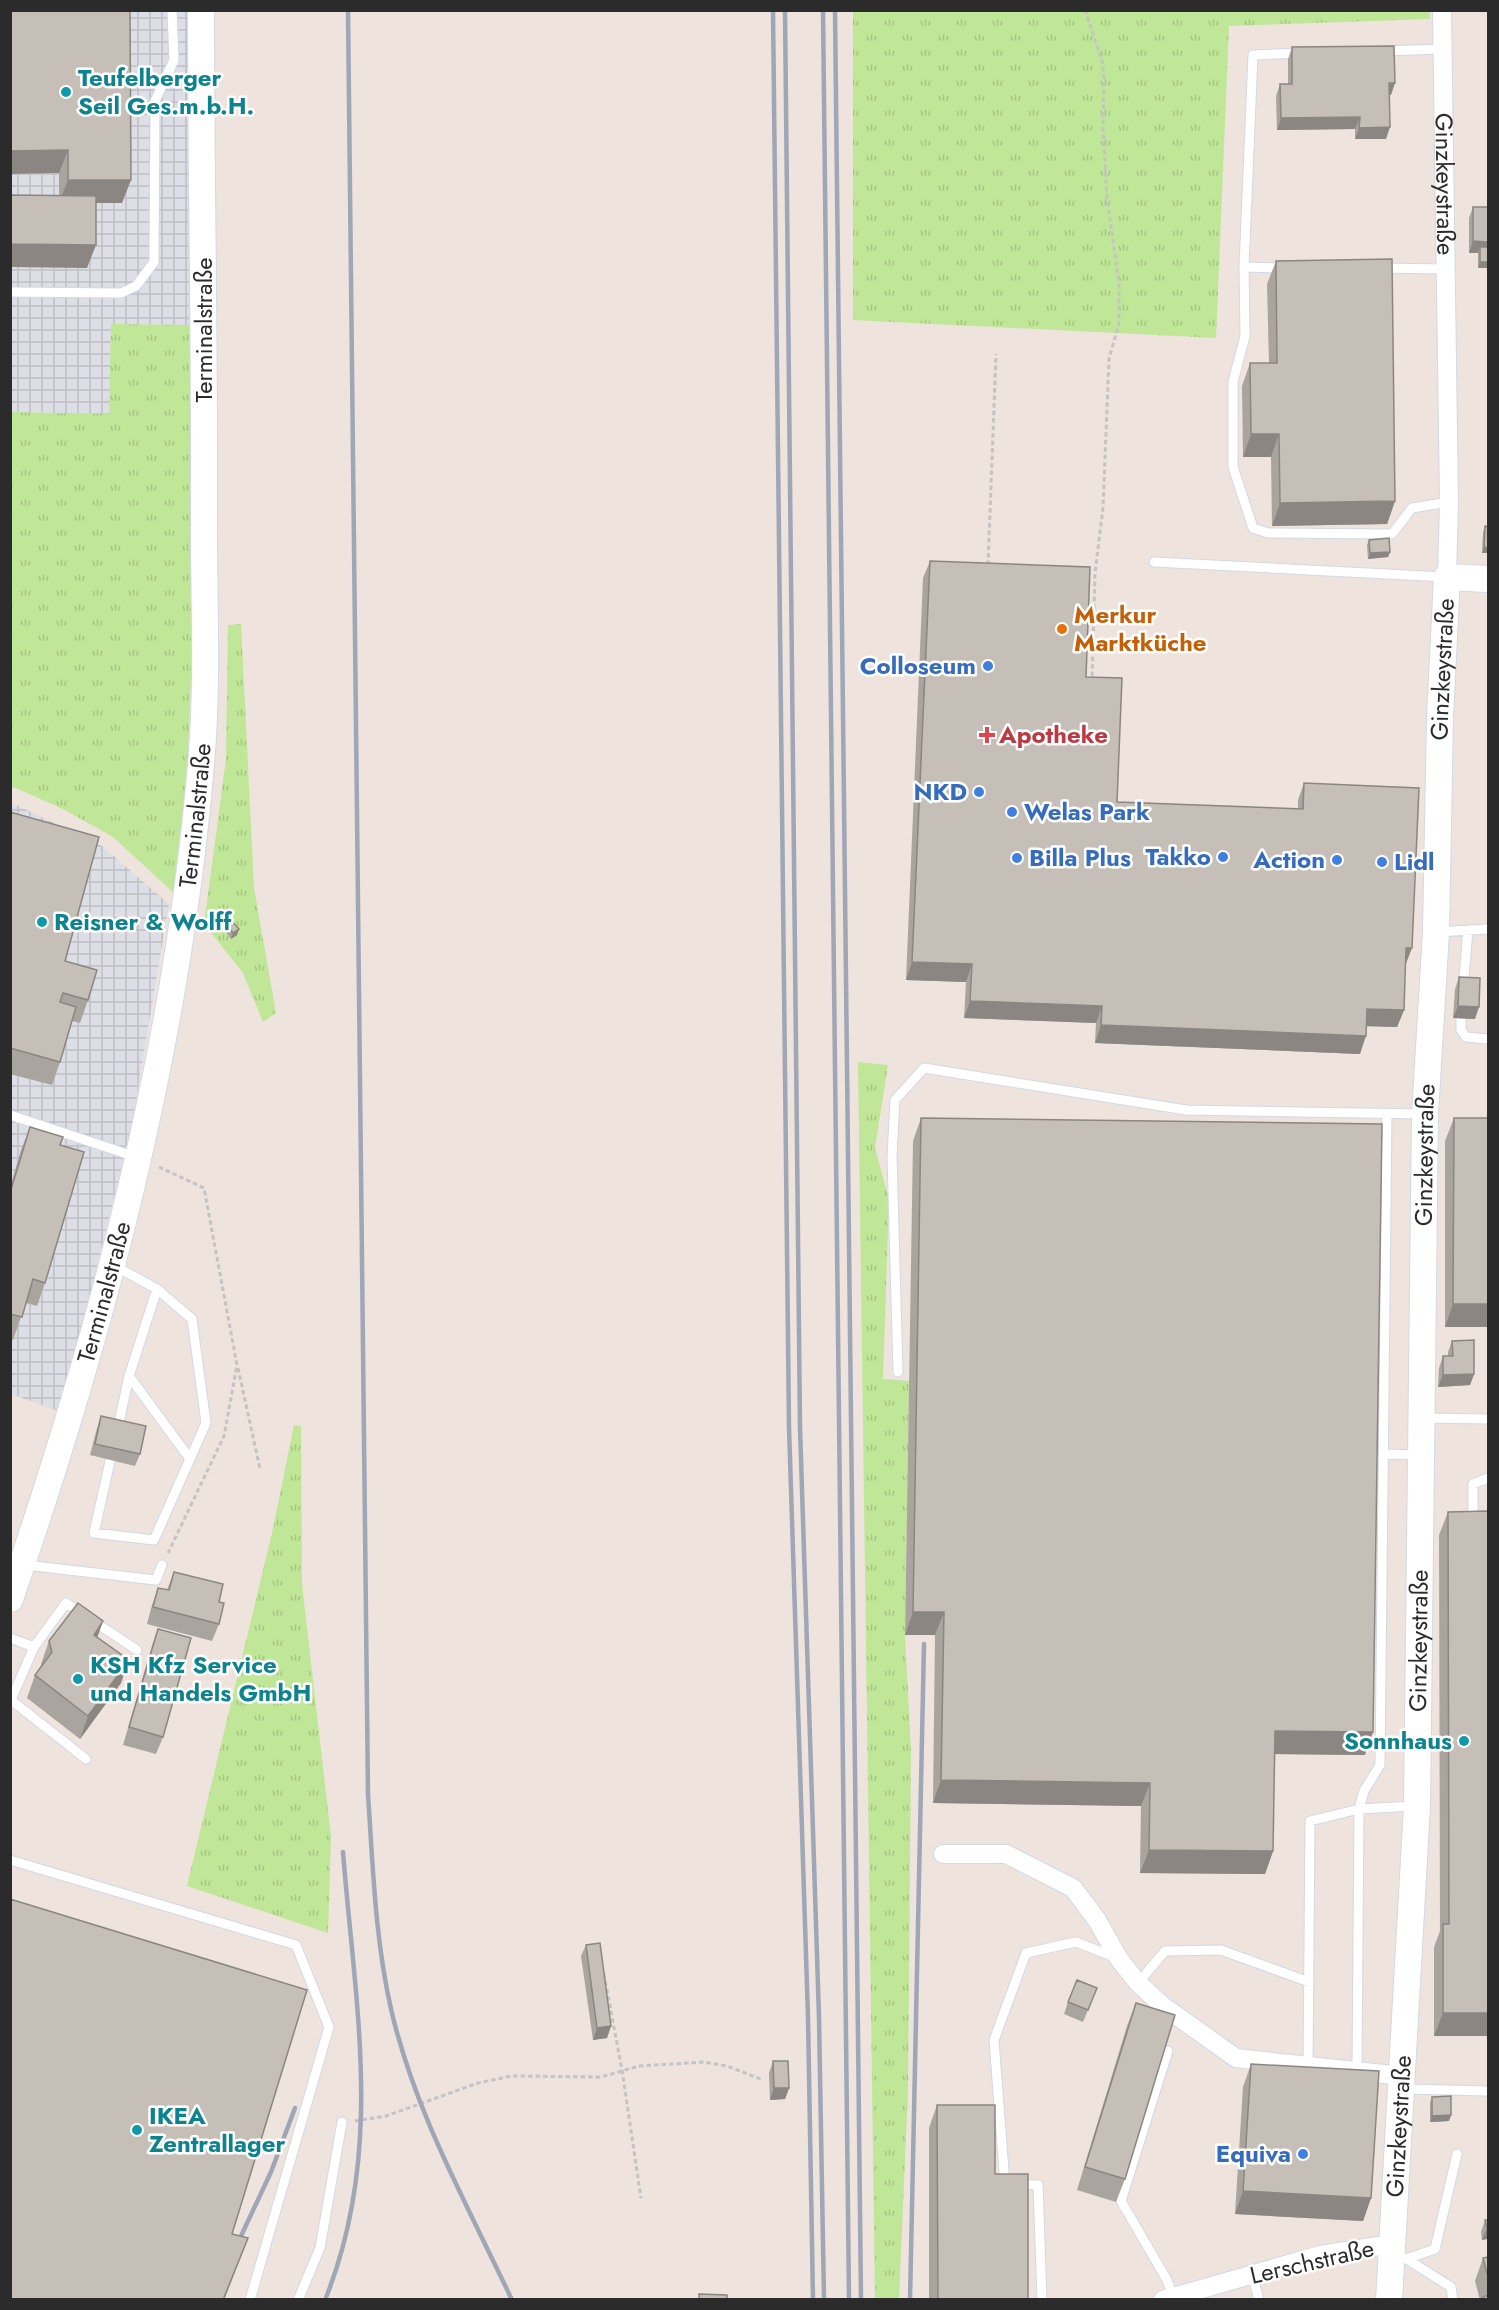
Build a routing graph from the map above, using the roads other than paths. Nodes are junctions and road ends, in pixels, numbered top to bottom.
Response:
1 (172, 10) edge
2 (201, 10) edge
3 (1442, 10) edge
4 (1442, 49) junction
5 (1371, 51) edge
6 (1312, 53) edge
7 (1244, 267) junction
8 (1291, 268) edge
9 (1373, 268) edge
10 (1444, 269) junction
11 (10, 292) edge
12 (1449, 502) junction
13 (1154, 562) dead end
14 (1447, 577) junction
15 (1488, 579) edge
16 (1488, 929) edge
17 (1468, 930) junction
18 (1436, 932) junction
19 (1463, 989) edge
20 (1461, 1018) edge
21 (1488, 1038) edge
22 (1387, 1114) junction
23 (1425, 1114) junction
24 (10, 1115) edge
25 (137, 1158) junction
26 (111, 1263) junction
27 (157, 1289) junction
28 (898, 1372) dead end
29 (129, 1376) junction
30 (1421, 1418) junction
31 (1488, 1419) edge
32 (1384, 1454) junction
33 (1421, 1456) junction
34 (190, 1459) junction
35 (1488, 1478) edge
36 (1473, 1518) edge
37 (22, 1564) junction
38 (162, 1565) dead end
39 (10, 1599) edge
40 (10, 1638) edge
41 (34, 1647) junction
42 (137, 1650) dead end
43 (86, 1759) dead end
44 (1417, 1806) junction
45 (1359, 1809) junction
46 (943, 1854) dead end
47 (10, 1860) edge
48 (1119, 1959) junction
49 (1309, 1982) junction
50 (1138, 1983) junction
51 (1168, 2051) edge
52 (1308, 2067) junction
53 (1358, 2072) junction
54 (1402, 2082) junction
55 (1488, 2091) edge
56 (342, 2122) road end
57 (1458, 2154) dead end
58 (1397, 2253) junction
59 (1252, 2274) junction
60 (1170, 2299) edge
61 (250, 2300) edge
62 (298, 2300) edge
63 (1042, 2300) edge
64 (1259, 2300) edge
65 (1389, 2300) edge
66 (1453, 2300) edge

1 - 11 lane
2 - 25 street, Terminalstraße
3 - 4 street, Ginzkeystraße
4 - 5 lane
4 - 10 street, Ginzkeystraße
6 - 7 lane
7 - 8 lane
7 - 12 lane
9 - 10 lane
10 - 12 street, Ginzkeystraße
12 - 14 street, Ginzkeystraße
13 - 14 lane
14 - 15 street
14 - 18 street, Ginzkeystraße
16 - 17 lane
17 - 18 lane
17 - 19 lane
18 - 23 street, Ginzkeystraße
20 - 21 lane
22 - 23 lane
22 - 28 lane
22 - 32 lane
23 - 30 street, Ginzkeystraße
24 - 25 lane
25 - 26 street, Terminalstraße
26 - 27 lane
26 - 37 street, Terminalstraße
27 - 29 lane
27 - 34 lane
29 - 34 lane
29 - 34 lane
30 - 31 lane
30 - 33 street, Ginzkeystraße
32 - 33 lane
32 - 45 lane
33 - 44 street, Ginzkeystraße
35 - 36 lane
37 - 38 lane
37 - 39 street, Terminalstraße
40 - 41 lane
41 - 42 lane
41 - 43 lane
44 - 45 lane
44 - 54 street, Ginzkeystraße
45 - 49 lane
45 - 53 lane
46 - 48 street
47 - 61 lane
48 - 50 street
48 - 63 lane
49 - 50 lane
49 - 52 lane
50 - 52 street
51 - 60 lane
52 - 53 street
53 - 54 street
54 - 55 lane
54 - 58 street, Ginzkeystraße
56 - 62 lane
57 - 58 lane
58 - 59 street, Lerschstraße
58 - 65 street, Ginzkeystraße
58 - 66 lane
59 - 60 street, Lerschstraße
59 - 64 lane

